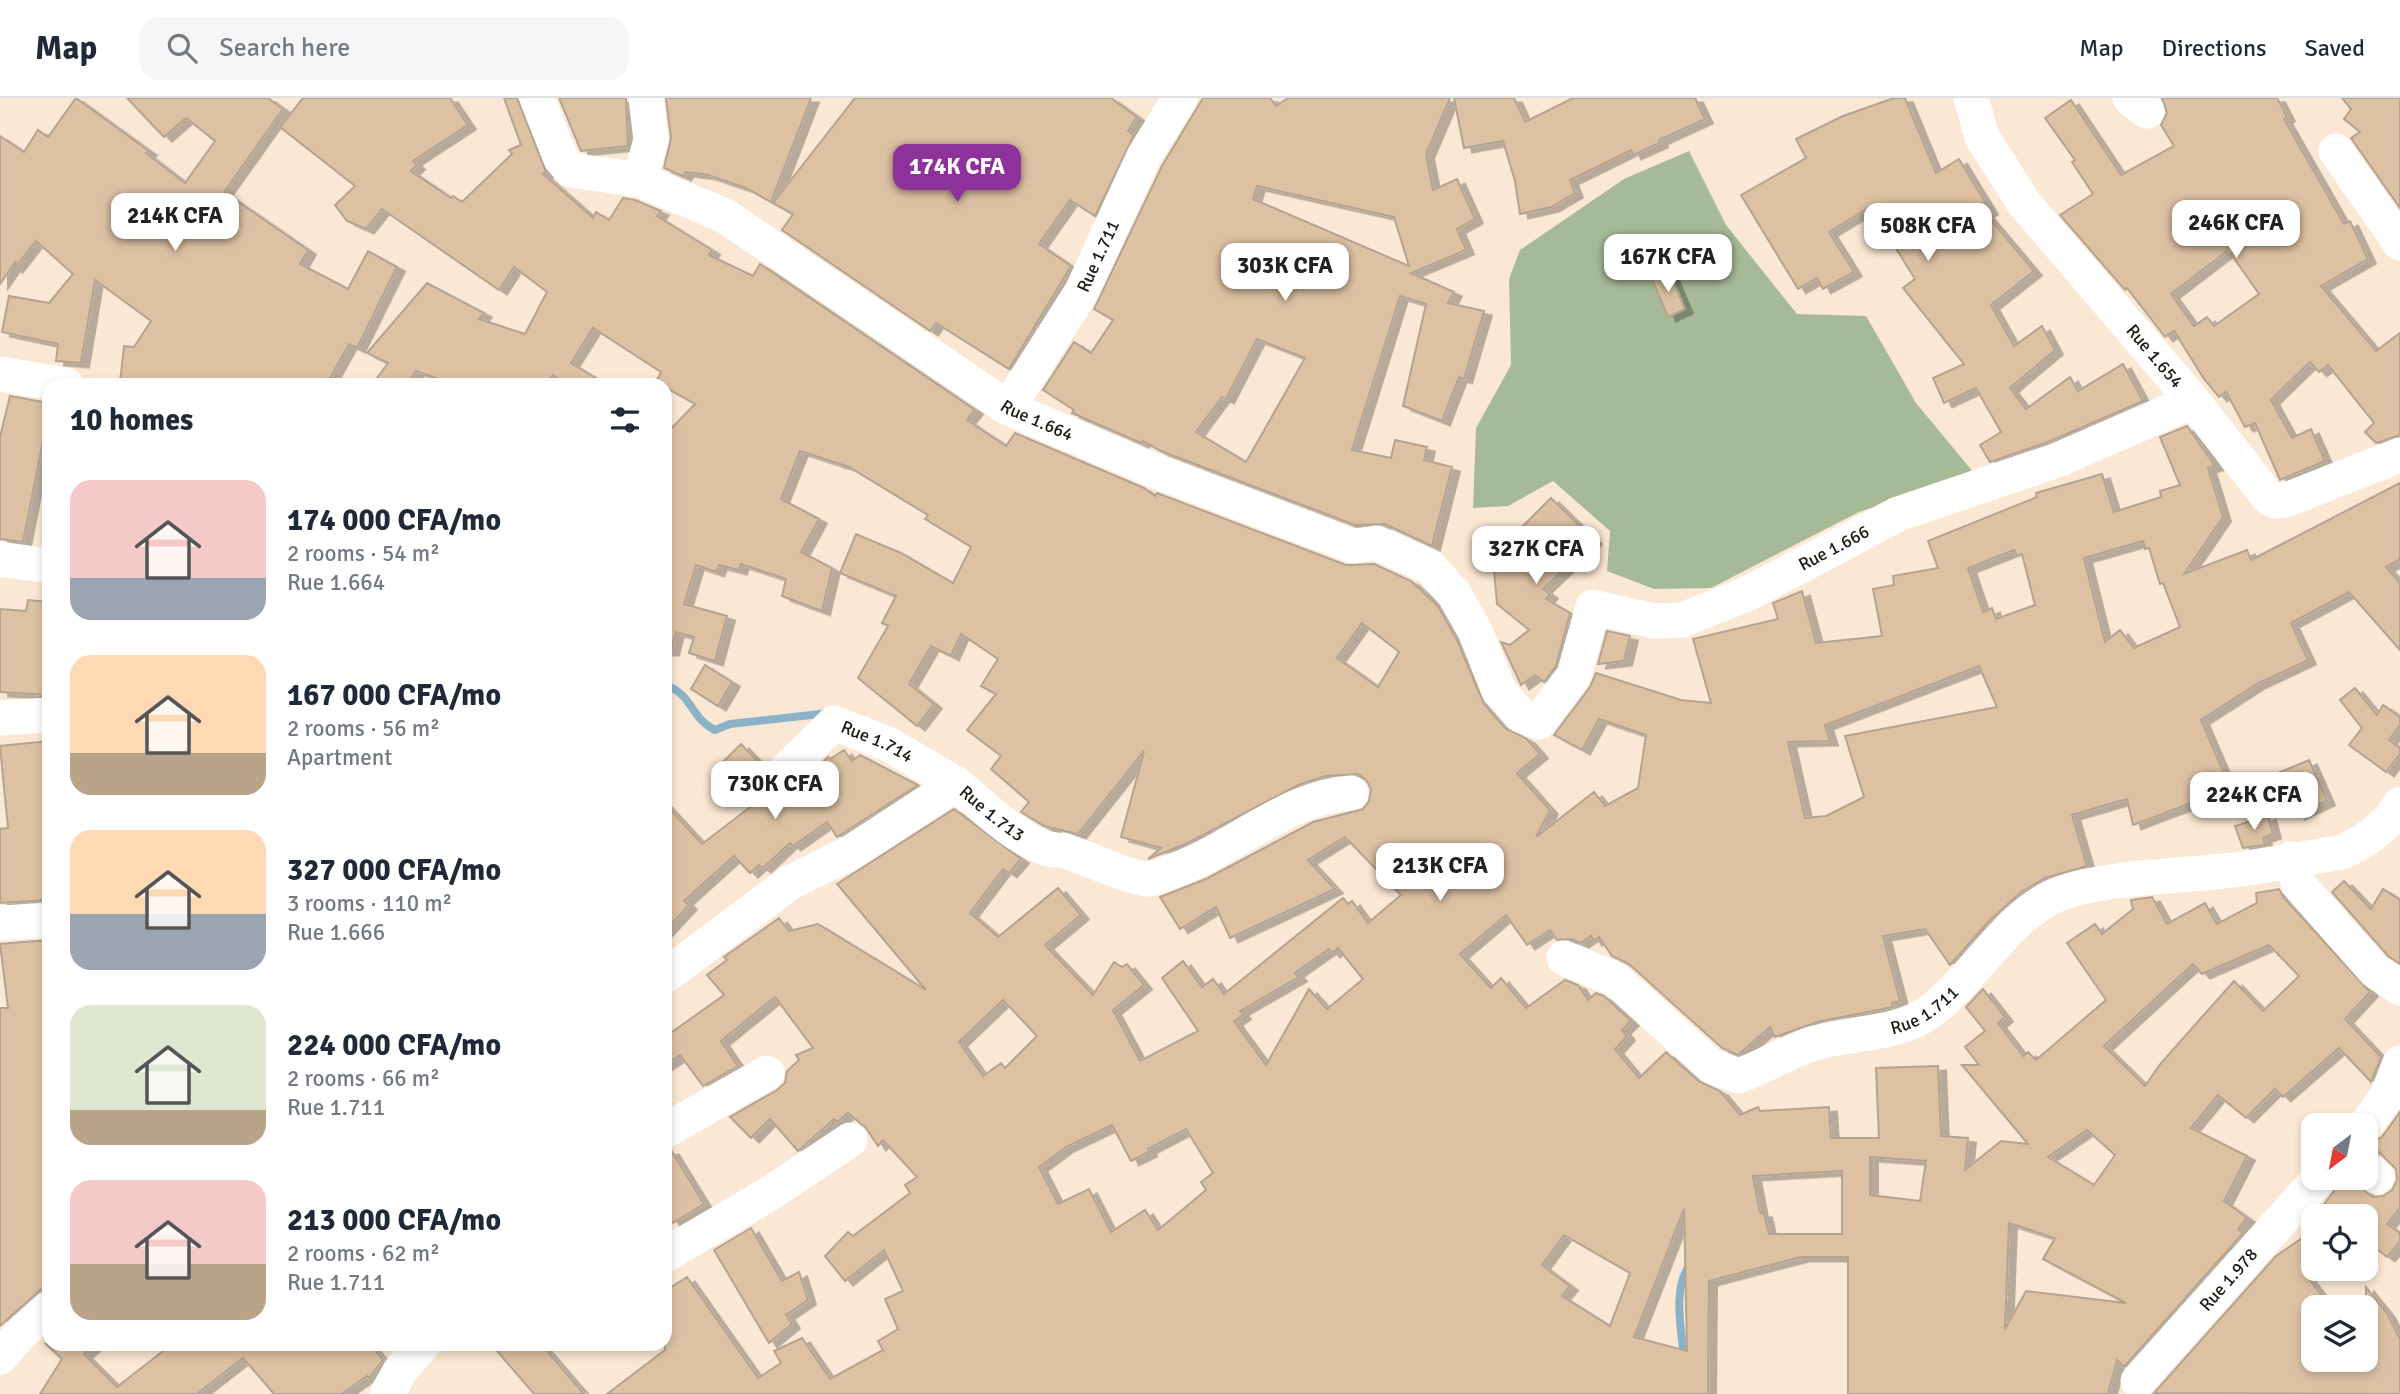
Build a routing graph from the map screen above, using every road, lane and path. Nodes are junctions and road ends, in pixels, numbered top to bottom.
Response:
1 (537, 98) edge
2 (646, 98) edge
3 (1180, 98) edge
4 (1980, 100) edge
5 (2336, 151) dead end
6 (640, 180) junction
7 (2400, 243) edge
8 (0, 374) edge
9 (42, 381) edge
10 (2193, 401) junction
11 (1008, 408) junction
12 (2399, 458) edge
13 (0, 559) edge
14 (42, 565) edge
15 (42, 715) edge
16 (0, 718) edge
17 (1539, 722) joint
18 (774, 782) dead end
19 (956, 783) junction
20 (1351, 793) dead end
21 (2400, 804) edge
22 (2295, 870) junction
23 (42, 920) edge
24 (0, 923) edge
25 (1564, 958) dead end
26 (672, 971) edge
27 (2400, 988) edge
28 (2400, 1063) edge
29 (767, 1073) dead end
30 (2375, 1113) edge
31 (672, 1126) edge
32 (850, 1140) dead end
33 (2308, 1190) edge
34 (672, 1251) edge
35 (42, 1314) edge
36 (417, 1351) edge
37 (0, 1357) edge
38 (2138, 1381) dead end
39 (387, 1394) edge

1 - 6 street, Rue 1.664
2 - 6 street
3 - 11 street, Rue 1.711
4 - 10 street, Rue 1.654
5 - 7 street
6 - 11 street, Rue 1.664
8 - 9 street
10 - 12 street, Rue 1.654
10 - 17 street, Rue 1.666
11 - 17 street, Rue 1.664
13 - 14 street
15 - 16 street
18 - 19 street, Rue 1.714
19 - 20 street, Rue 1.713
19 - 26 street, Rue 1.713
21 - 22 street, Rue 1.711
22 - 25 street, Rue 1.711
22 - 27 street
23 - 24 street
28 - 30 street
29 - 31 street
32 - 34 street
33 - 38 street, Rue 1.978
35 - 37 street
36 - 39 street

